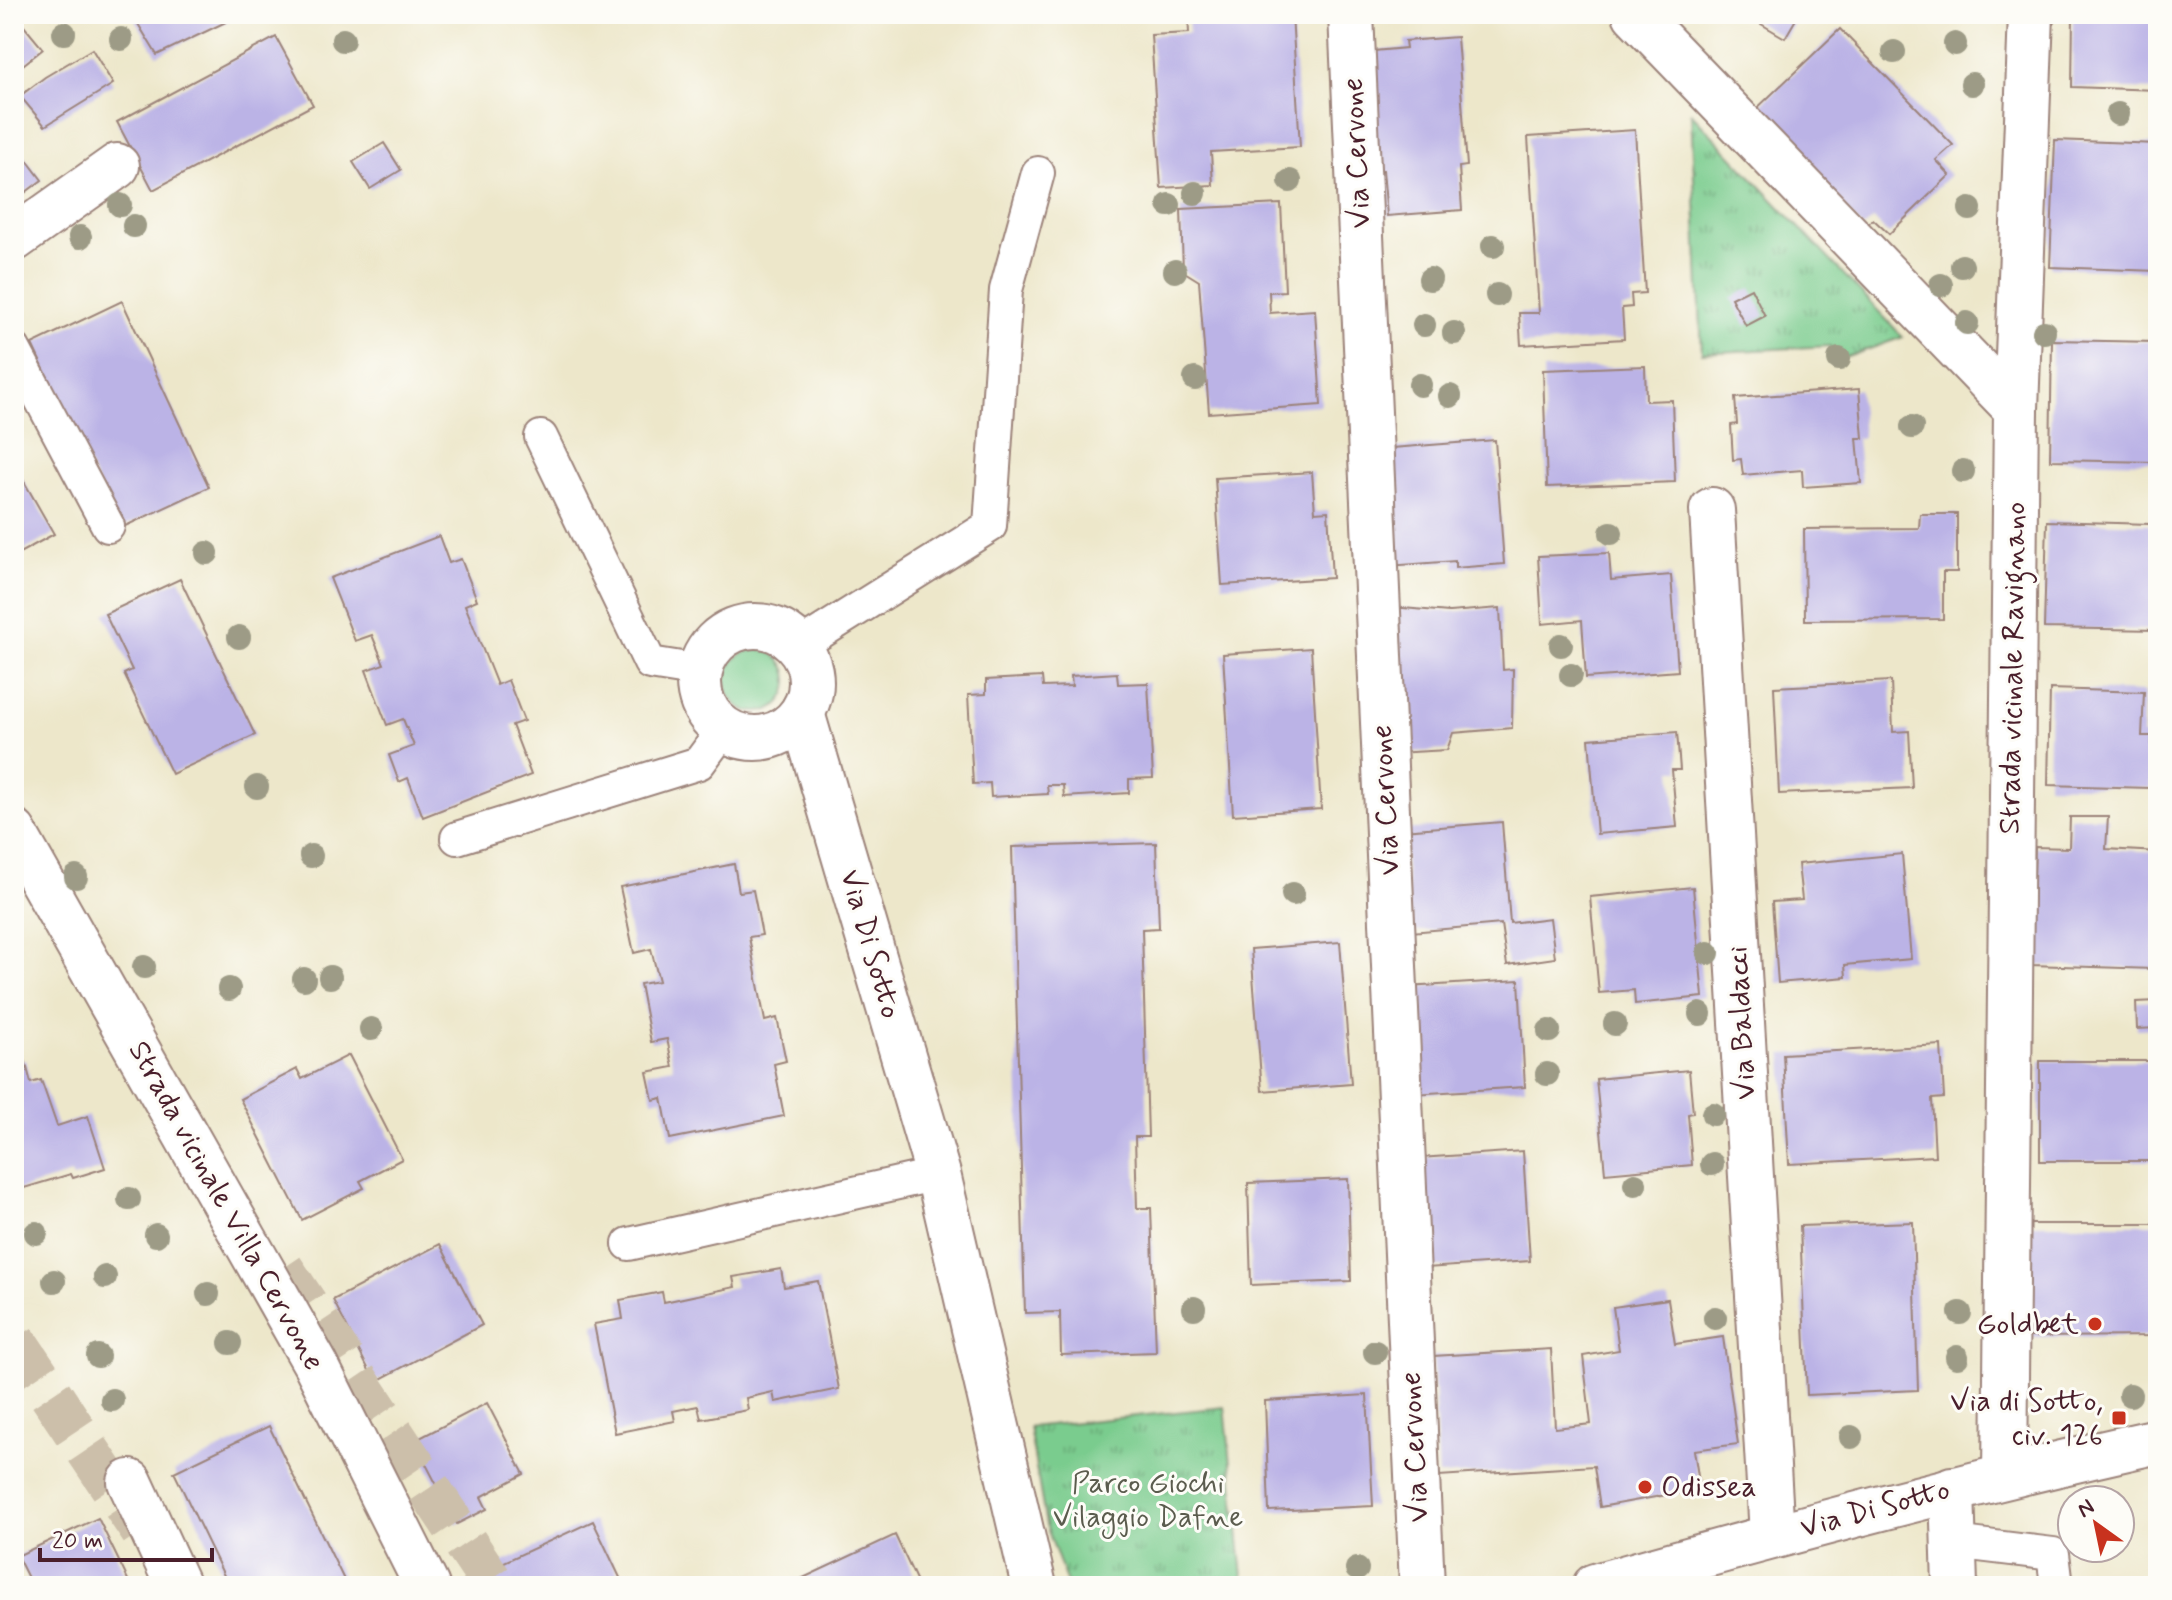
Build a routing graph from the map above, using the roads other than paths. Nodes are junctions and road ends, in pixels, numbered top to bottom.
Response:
1 (1351, 14) edge
2 (1635, 14) edge
3 (2031, 14) edge
4 (117, 166) dead end
5 (1038, 173) dead end
6 (14, 239) edge
7 (14, 349) edge
8 (2016, 409) junction
9 (541, 437) dead end
10 (1712, 510) dead end
11 (108, 526) dead end
12 (799, 646) junction
13 (700, 671) junction
14 (802, 713) junction
15 (724, 729) junction
16 (14, 832) edge
17 (457, 838) dead end
18 (938, 1174) junction
19 (629, 1244) dead end
20 (2158, 1441) edge
21 (2005, 1475) junction
22 (130, 1482) dead end
23 (1952, 1489) junction
24 (1772, 1535) junction
25 (1954, 1542) junction
26 (178, 1586) edge
27 (427, 1586) edge
28 (1034, 1586) edge
29 (1422, 1586) edge
30 (1595, 1586) edge
31 (1955, 1586) edge
32 (2057, 1586) edge

1 - 29 street, Via Cervone
2 - 8 street
3 - 8 street, Strada vicinale Ravignano
4 - 6 street
5 - 12 lane
7 - 11 lane
8 - 21 street, Strada vicinale Ravignano
9 - 13 lane
10 - 24 street, Via Baldacci
12 - 13 street
12 - 14 street
13 - 15 street
14 - 15 street
14 - 18 street, Via Di Sotto
15 - 17 lane
16 - 27 street, Strada vicinale Villa Cervone
18 - 19 lane
18 - 28 street, Via Di Sotto
20 - 21 street, Via Di Sotto
21 - 23 street, Via Di Sotto
22 - 26 street
23 - 24 street, Via Di Sotto
23 - 25 street
24 - 30 street, Via Di Sotto
25 - 31 street
25 - 32 lane

